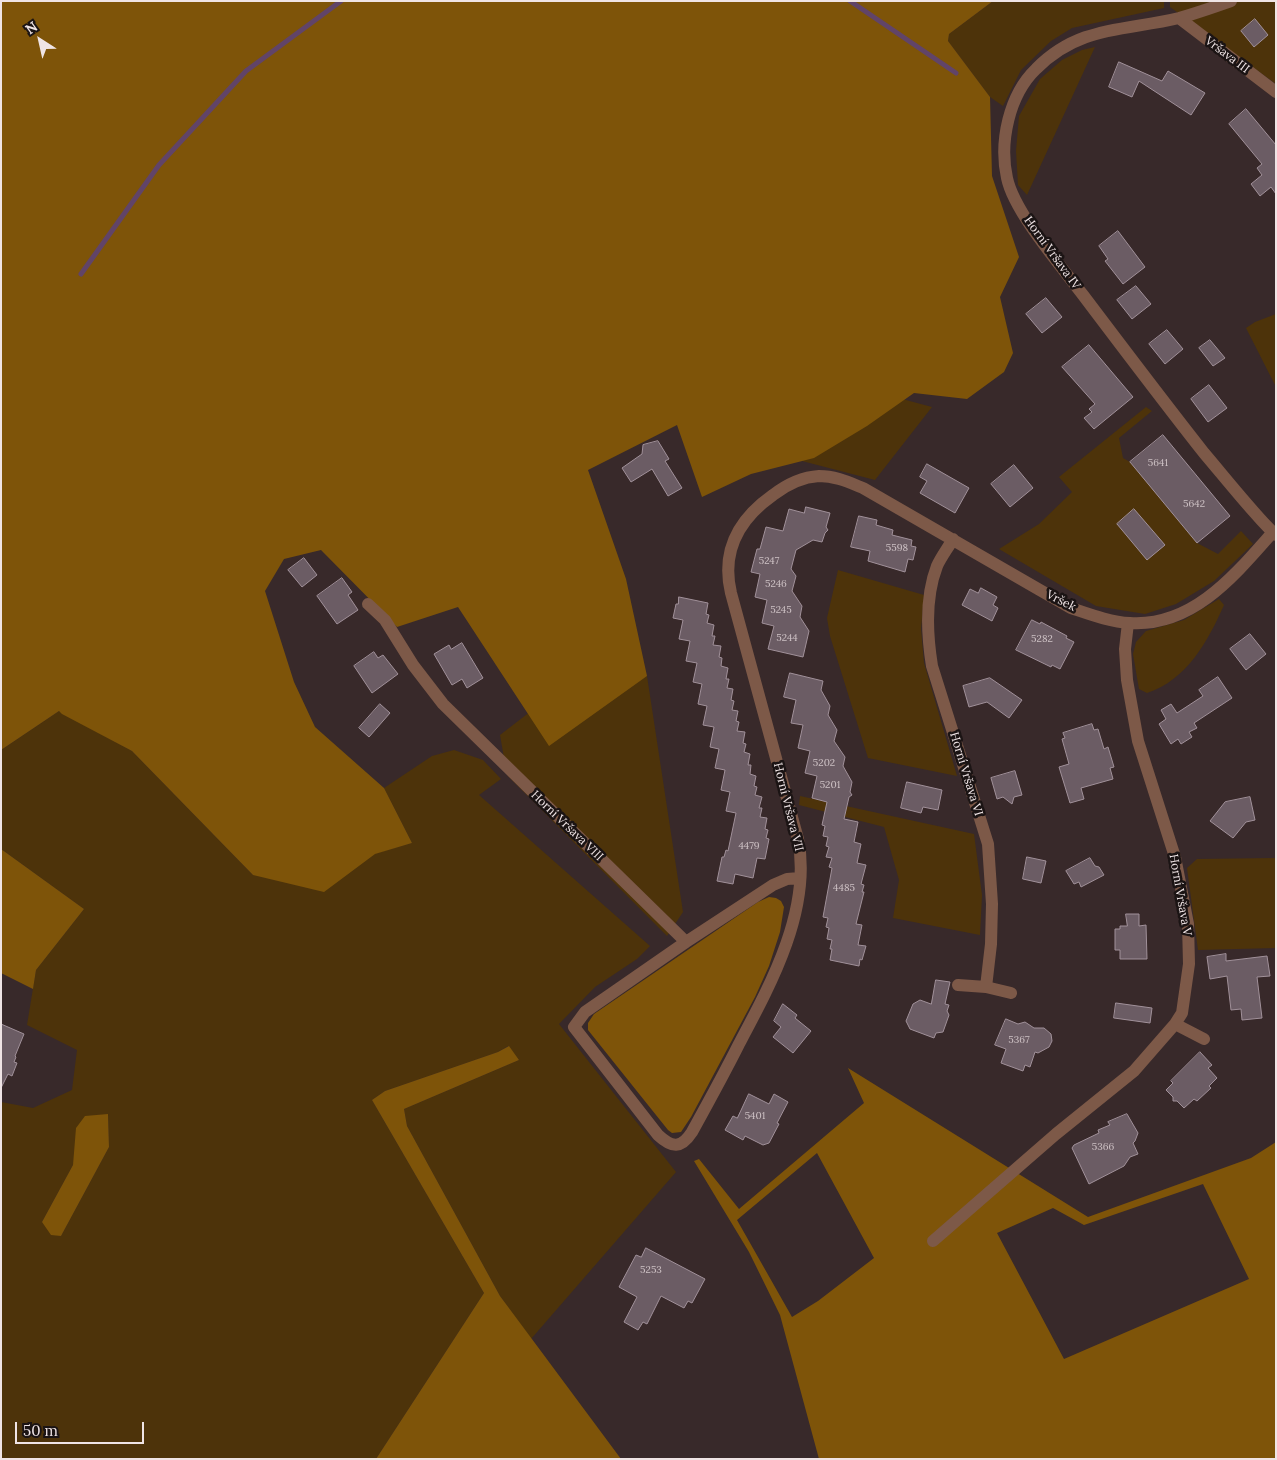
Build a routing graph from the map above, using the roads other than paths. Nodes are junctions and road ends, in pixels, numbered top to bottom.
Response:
1 (1232, 1) edge
2 (1179, 18) junction
3 (1276, 92) edge
4 (844, 480) joint
5 (1274, 534) edge
6 (953, 539) junction
7 (368, 604) dead end
8 (1128, 623) junction
9 (800, 878) junction
10 (686, 942) junction
11 (958, 984) dead end
12 (986, 987) junction
13 (1011, 993) dead end
14 (1175, 1024) junction
15 (1204, 1039) dead end
16 (933, 1241) dead end

1 - 2 street, Horní Vršava IV
2 - 3 street, Vršava III
2 - 5 street, Horní Vršava IV
4 - 6 street, Vršek
4 - 9 street, Horní Vršava VII
5 - 8 street, Vršek
6 - 8 street, Vršek
6 - 12 street, Horní Vršava VI
7 - 10 street, Horní Vršava VIII
8 - 14 street, Horní Vršava V
9 - 10 street
9 - 10 street, Horní Vršava VII
11 - 12 street
12 - 13 street
14 - 15 street
14 - 16 street, Horní Vršava V

